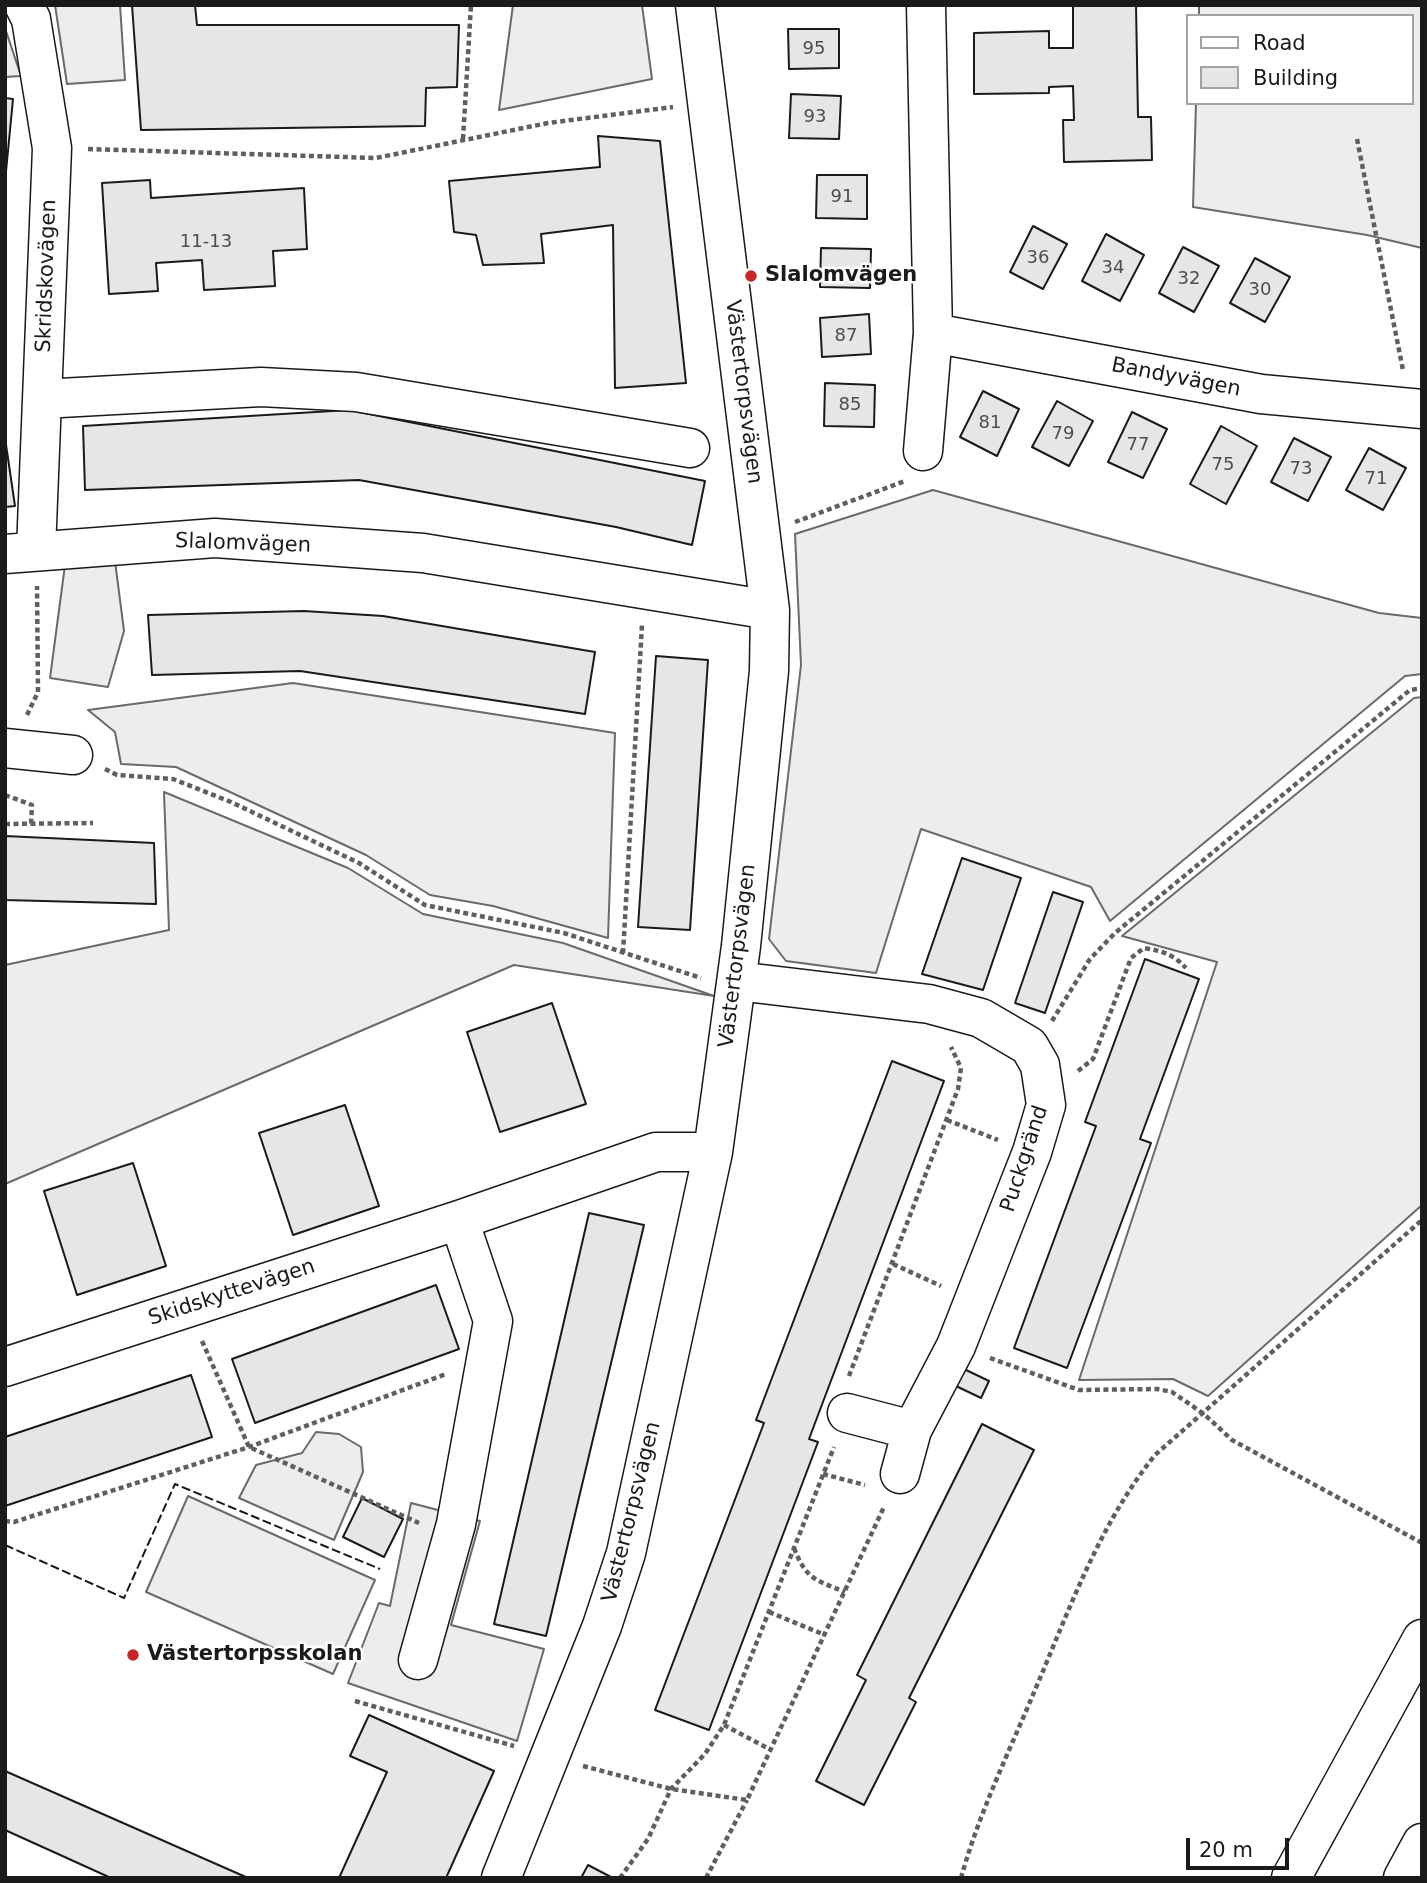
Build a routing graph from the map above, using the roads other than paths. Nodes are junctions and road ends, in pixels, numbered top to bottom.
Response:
1 (24, 5) edge
2 (695, 5) edge
3 (926, 5) edge
4 (933, 333) junction
5 (42, 399) junction
6 (1416, 409) edge
7 (690, 448) dead end
8 (923, 451) road end
9 (21, 552) edge
10 (770, 610) junction
11 (5, 748) edge
12 (73, 755) road end
13 (737, 981) junction
14 (713, 1152) junction
15 (459, 1220) junction
16 (5, 1367) edge
17 (847, 1413) dead end
18 (912, 1430) junction
19 (900, 1474) road end
20 (1422, 1639) edge
21 (418, 1660) dead end
22 (1422, 1843) edge
23 (500, 1878) edge
24 (1291, 1878) edge
25 (1403, 1878) edge

1 - 5 main road, Skridskovägen
2 - 10 main road, Västertorpsvägen
3 - 4 main road
4 - 6 main road, Bandyvägen
4 - 8 main road
5 - 7 main road
5 - 9 main road, Skridskovägen
9 - 10 main road, Slalomvägen
10 - 13 main road, Västertorpsvägen
11 - 12 main road
13 - 14 main road, Västertorpsvägen
13 - 18 main road, Puckgränd
14 - 15 main road, Skidskyttevägen
14 - 23 main road, Västertorpsvägen
15 - 16 main road, Skidskyttevägen
15 - 21 main road
17 - 18 main road
18 - 19 main road, Puckgränd
20 - 24 main road
22 - 25 main road

